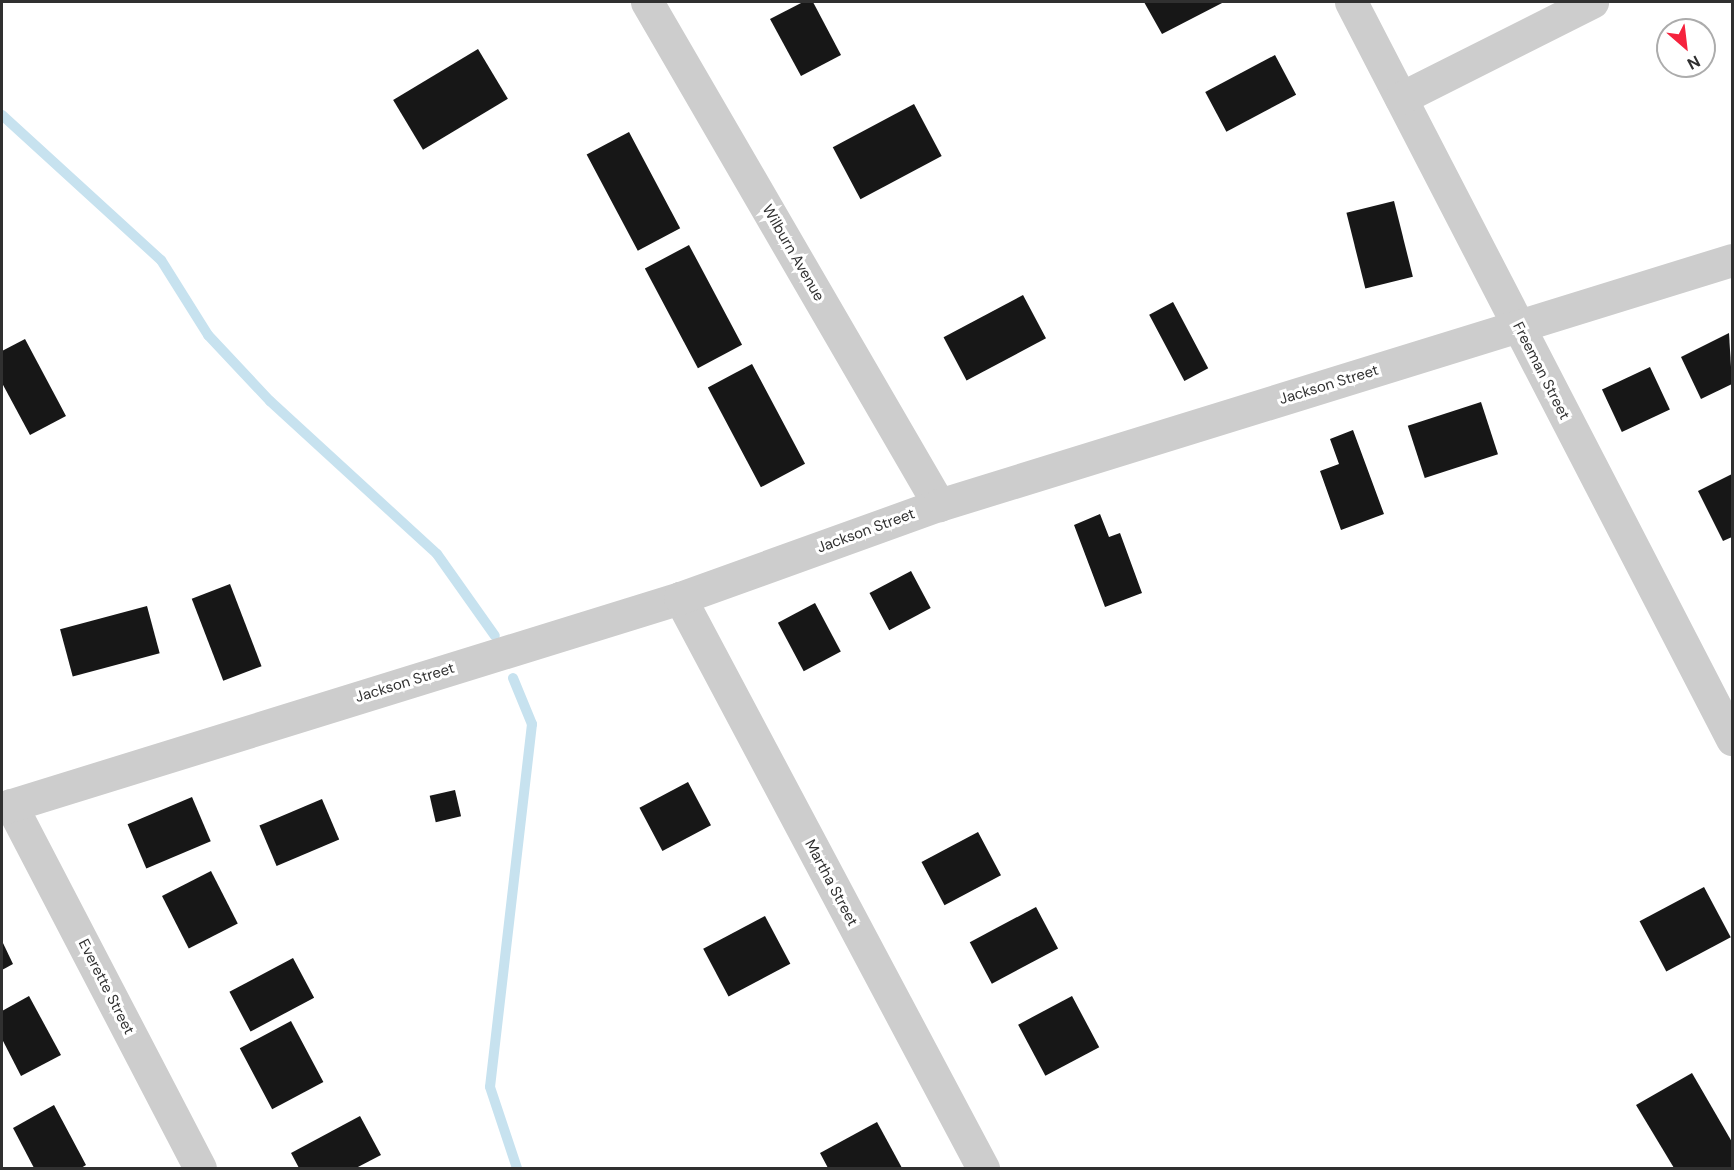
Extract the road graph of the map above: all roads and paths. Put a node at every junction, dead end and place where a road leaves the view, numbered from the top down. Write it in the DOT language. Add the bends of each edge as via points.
graph roads {
  1 [pos="647,2"];
  2 [pos="1351,2"];
  3 [pos="1592,2"];
  4 [pos="1401,98"];
  5 [pos="1732,260"];
  6 [pos="1517,326"];
  7 [pos="939,505"];
  8 [pos="680,598"];
  9 [pos="1732,739"];
  10 [pos="6,807"];
  11 [pos="200,1168"];
  12 [pos="983,1168"];
  1 -- 7 [label="street, Wilburn Avenue"];
  2 -- 4 [label="street, Freeman Street"];
  3 -- 4 [label="street"];
  4 -- 6 [label="street, Freeman Street"];
  5 -- 6 [label="street, Jackson Street"];
  6 -- 7 [label="street, Jackson Street"];
  6 -- 9 [label="street, Freeman Street"];
  7 -- 8 [label="street, Jackson Street"];
  8 -- 10 [label="street, Jackson Street"];
  8 -- 12 [label="street, Martha Street"];
  10 -- 11 [label="street, Everette Street"];
}
